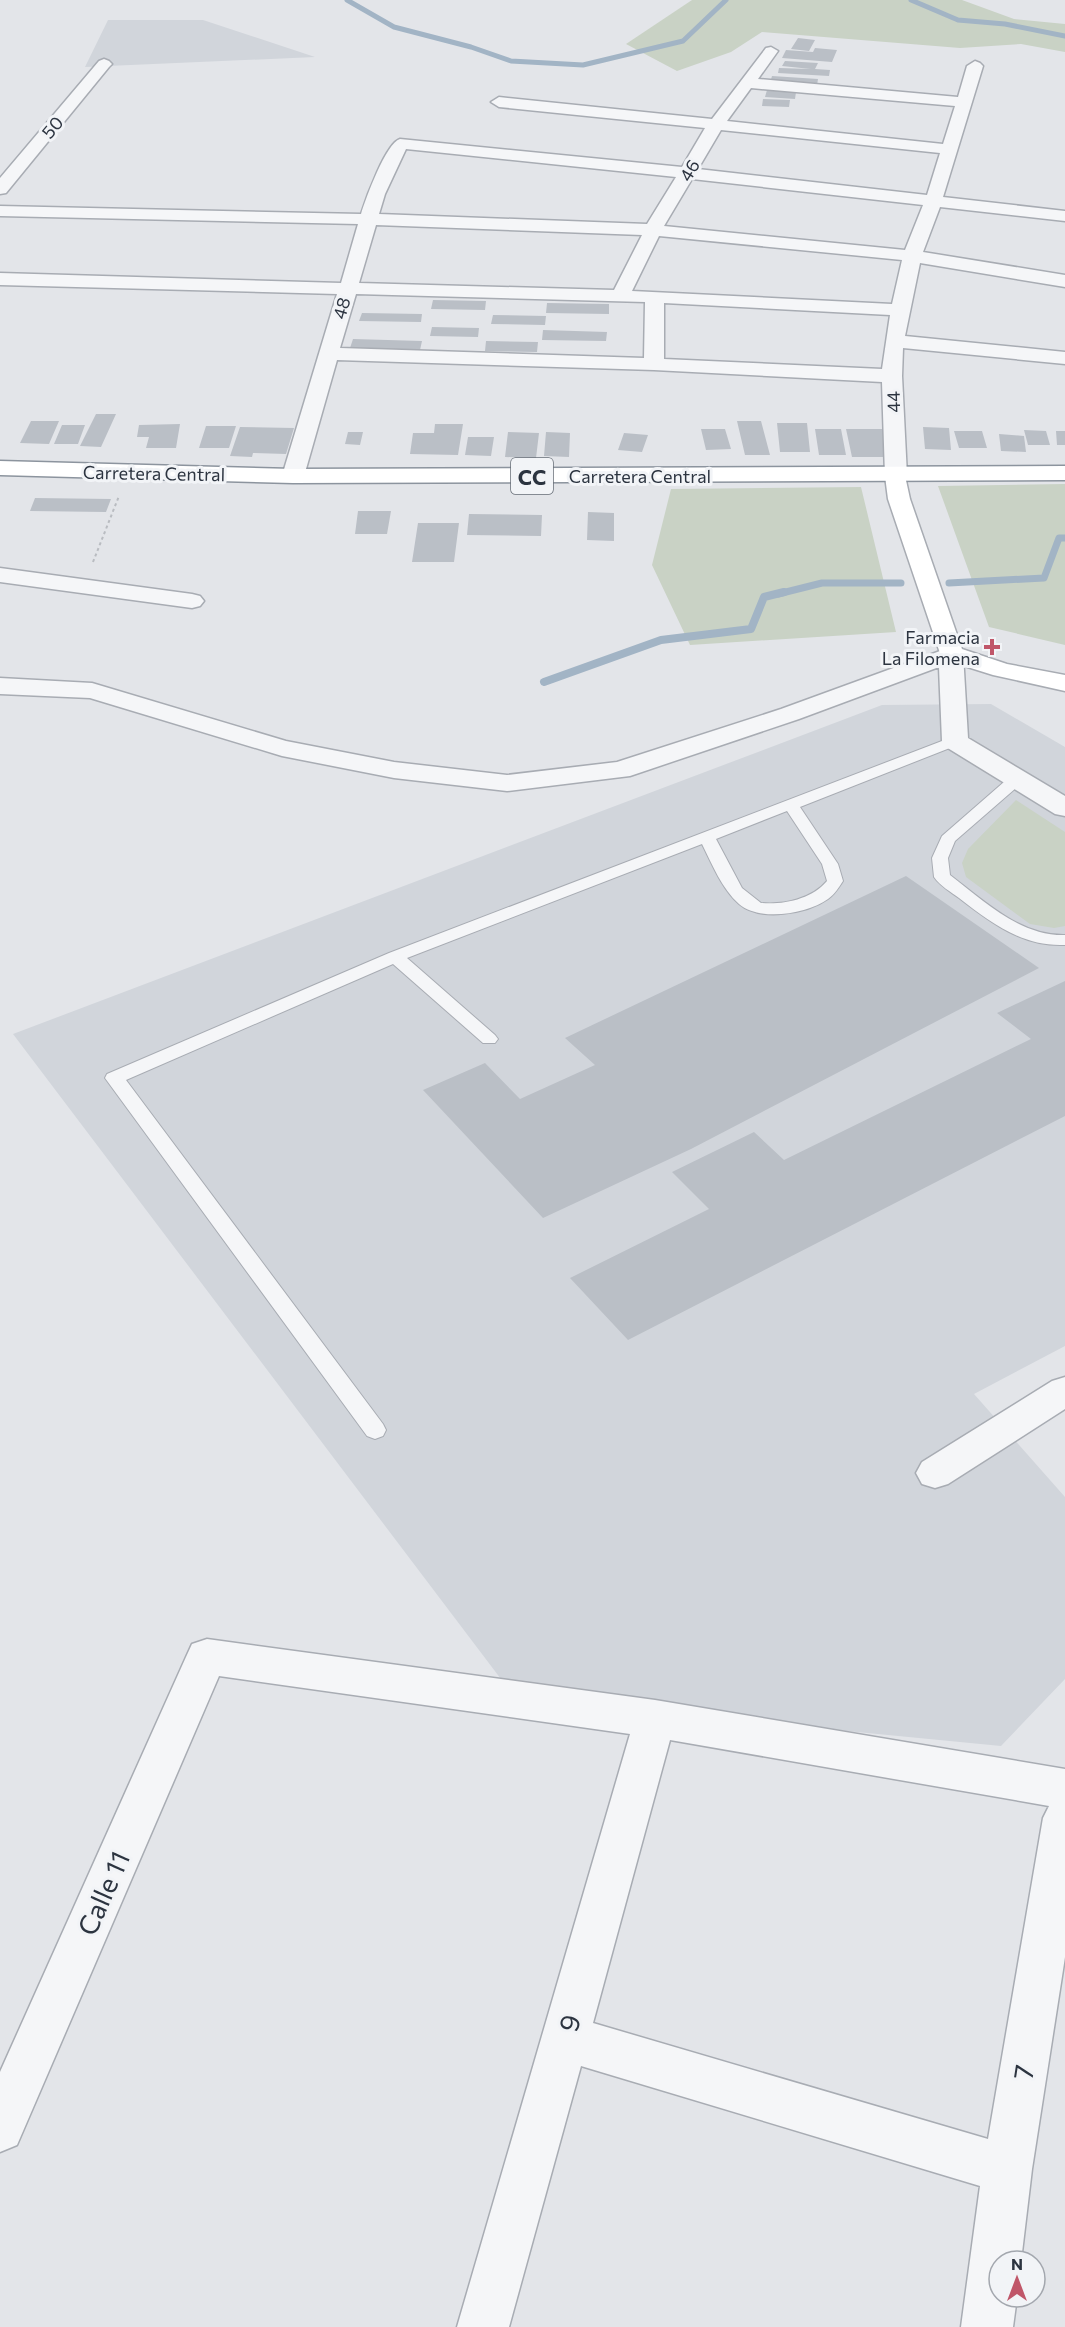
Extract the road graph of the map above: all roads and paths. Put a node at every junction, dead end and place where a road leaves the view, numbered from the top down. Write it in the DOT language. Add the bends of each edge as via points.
graph roads {
  1 [pos="771,51"];
  2 [pos="104,64"];
  3 [pos="975,66"];
  4 [pos="748,83"];
  5 [pos="499,102"];
  6 [pos="965,102"];
  7 [pos="716,126"];
  8 [pos="948,149"];
  9 [pos="687,172"];
  10 [pos="0,189"];
  11 [pos="934,199"];
  12 [pos="0,211"];
  13 [pos="1065,216"];
  14 [pos="370,219"];
  15 [pos="653,230"];
  16 [pos="912,256"];
  17 [pos="0,279"];
  18 [pos="1065,281"];
  19 [pos="346,289"];
  20 [pos="620,297"];
  21 [pos="655,297"];
  22 [pos="902,310"];
  23 [pos="894,341"];
  24 [pos="327,354"];
  25 [pos="1065,358"];
  26 [pos="654,364"];
  27 [pos="892,376"];
  28 [pos="0,468"];
  29 [pos="128,473"];
  30 [pos="1065,473"];
  31 [pos="293,476"];
  32 [pos="896,476"];
  33 [pos="0,575"];
  34 [pos="83,586"];
  35 [pos="192,601"];
  36 [pos="951,654"];
  37 [pos="1065,683"];
  38 [pos="0,686"];
  39 [pos="955,741"];
  40 [pos="1018,778"];
  41 [pos="790,804"];
  42 [pos="1065,808"];
  43 [pos="706,837"];
  44 [pos="1065,940"];
  45 [pos="395,957"];
  46 [pos="489,1039"];
  47 [pos="1059,1406"];
  48 [pos="375,1430"];
  49 [pos="935,1473"];
  50 [pos="655,1719"];
  51 [pos="1065,1789"];
  52 [pos="1065,1818"];
  53 [pos="564,2038"];
  54 [pos="0,2128"];
  55 [pos="1007,2169"];
  56 [pos="483,2327"];
  57 [pos="987,2327"];
  1 -- 4 [label="street, 46"];
  2 -- 10 [label="street, 50"];
  3 -- 6 [label="street, 44"];
  4 -- 6 [label="street"];
  4 -- 7 [label="street, 46"];
  5 -- 7 [label="street"];
  6 -- 8 [label="street, 44"];
  7 -- 8 [label="street"];
  7 -- 9 [label="street, 46"];
  8 -- 11 [label="street, 44"];
  9 -- 11 [label="street"];
  9 -- 14 [label="street, 48" via="400,144 376,194"];
  9 -- 15 [label="street, 46"];
  11 -- 13 [label="street"];
  11 -- 16 [label="street, 44"];
  12 -- 14 [label="street"];
  14 -- 15 [label="street"];
  14 -- 19 [label="street, 48"];
  15 -- 16 [label="street"];
  15 -- 20 [label="street, 46"];
  16 -- 18 [label="street"];
  16 -- 22 [label="street, 44"];
  17 -- 19 [label="street"];
  19 -- 20 [label="street"];
  19 -- 24 [label="street, 48"];
  20 -- 21 [label="street"];
  21 -- 22 [label="street"];
  21 -- 26 [label="street"];
  22 -- 23 [label="street, 44"];
  23 -- 25 [label="street"];
  23 -- 27 [label="street, 44"];
  24 -- 26 [label="street"];
  24 -- 31 [label="street, 48"];
  26 -- 27 [label="street"];
  27 -- 32 [label="street, 44"];
  28 -- 29 [label="main road, Carretera Central / CC"];
  29 -- 31 [label="main road, Carretera Central / CC"];
  29 -- 34 [label="path"];
  30 -- 32 [label="main road, Carretera Central / CC"];
  31 -- 32 [label="main road, Carretera Central / CC"];
  32 -- 36 [label="main road, 44" via="899,499"];
  33 -- 34 [label="street"];
  34 -- 35 [label="street"];
  36 -- 37 [label="main road"];
  36 -- 38 [label="street" via="790,714 621,770 507,783 393,770 282,748 92,692"];
  36 -- 39 [label="street, 44"];
  39 -- 40 [label="street"];
  39 -- 41 [label="lane"];
  40 -- 42 [label="street"];
  40 -- 44 [label="lane" via="948,839 940,858 942,877 1020,932 1042,940"];
  41 -- 43 [label="lane"];
  41 -- 43 [label="lane" via="830,864 835,881 828,893 810,902 771,909 748,903"];
  43 -- 45 [label="lane"];
  45 -- 46 [label="lane"];
  45 -- 48 [label="lane" via="114,1078"];
  47 -- 49 [label="street"];
  50 -- 51 [label="street"];
  50 -- 53 [label="street, 9"];
  50 -- 54 [label="street, Calle 11" via="207,1657"];
  52 -- 55 [label="street, 7"];
  53 -- 55 [label="street"];
  53 -- 56 [label="street, 9"];
  55 -- 57 [label="street, 7"];
}
